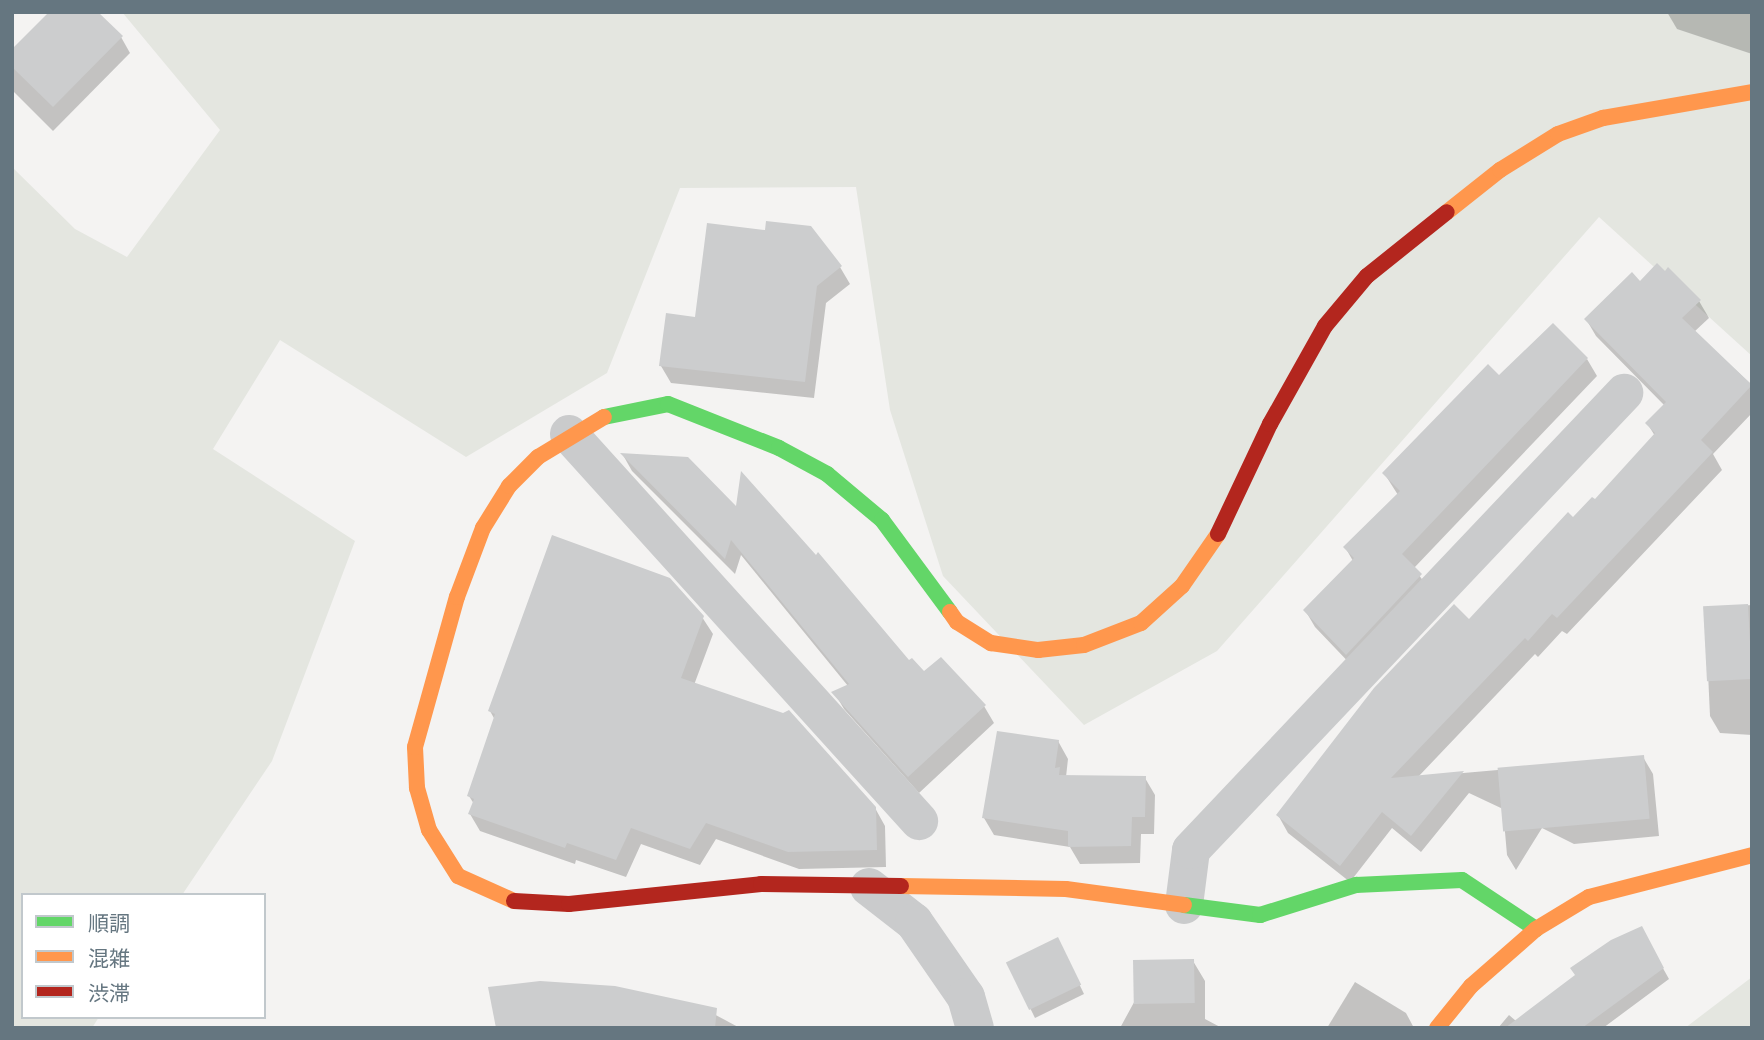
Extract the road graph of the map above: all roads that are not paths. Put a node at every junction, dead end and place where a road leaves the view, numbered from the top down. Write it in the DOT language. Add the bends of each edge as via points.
graph roads {
  1 [pos="1752,92"];
  2 [pos="1624,393"];
  3 [pos="569,434"];
  4 [pos="919,821"];
  5 [pos="1752,855"];
  6 [pos="869,887"];
  7 [pos="1184,905"];
  8 [pos="1536,929"];
  9 [pos="975,1028"];
  10 [pos="1437,1028"];
  1 -- 3 [label="street" via="1604,118 1558,134 1500,170 1367,276 1325,326 1270,424 1226,522 1182,586 1141,623 1084,645 1038,650 991,643 957,622 882,520 827,474 717,420 668,404 629,408"];
  2 -- 7 [label="street" via="1191,850"];
  3 -- 4 [label="street"];
  3 -- 6 [label="street" via="509,486 483,528 426,701 415,747 417,788 429,830 458,876 506,900 569,904 761,884"];
  5 -- 8 [label="street" via="1589,897"];
  6 -- 7 [label="street" via="1066,890"];
  6 -- 9 [label="street" via="914,922 966,997"];
  7 -- 8 [label="street" via="1260,915 1356,885 1462,880"];
  8 -- 10 [label="street" via="1471,986"];
}
